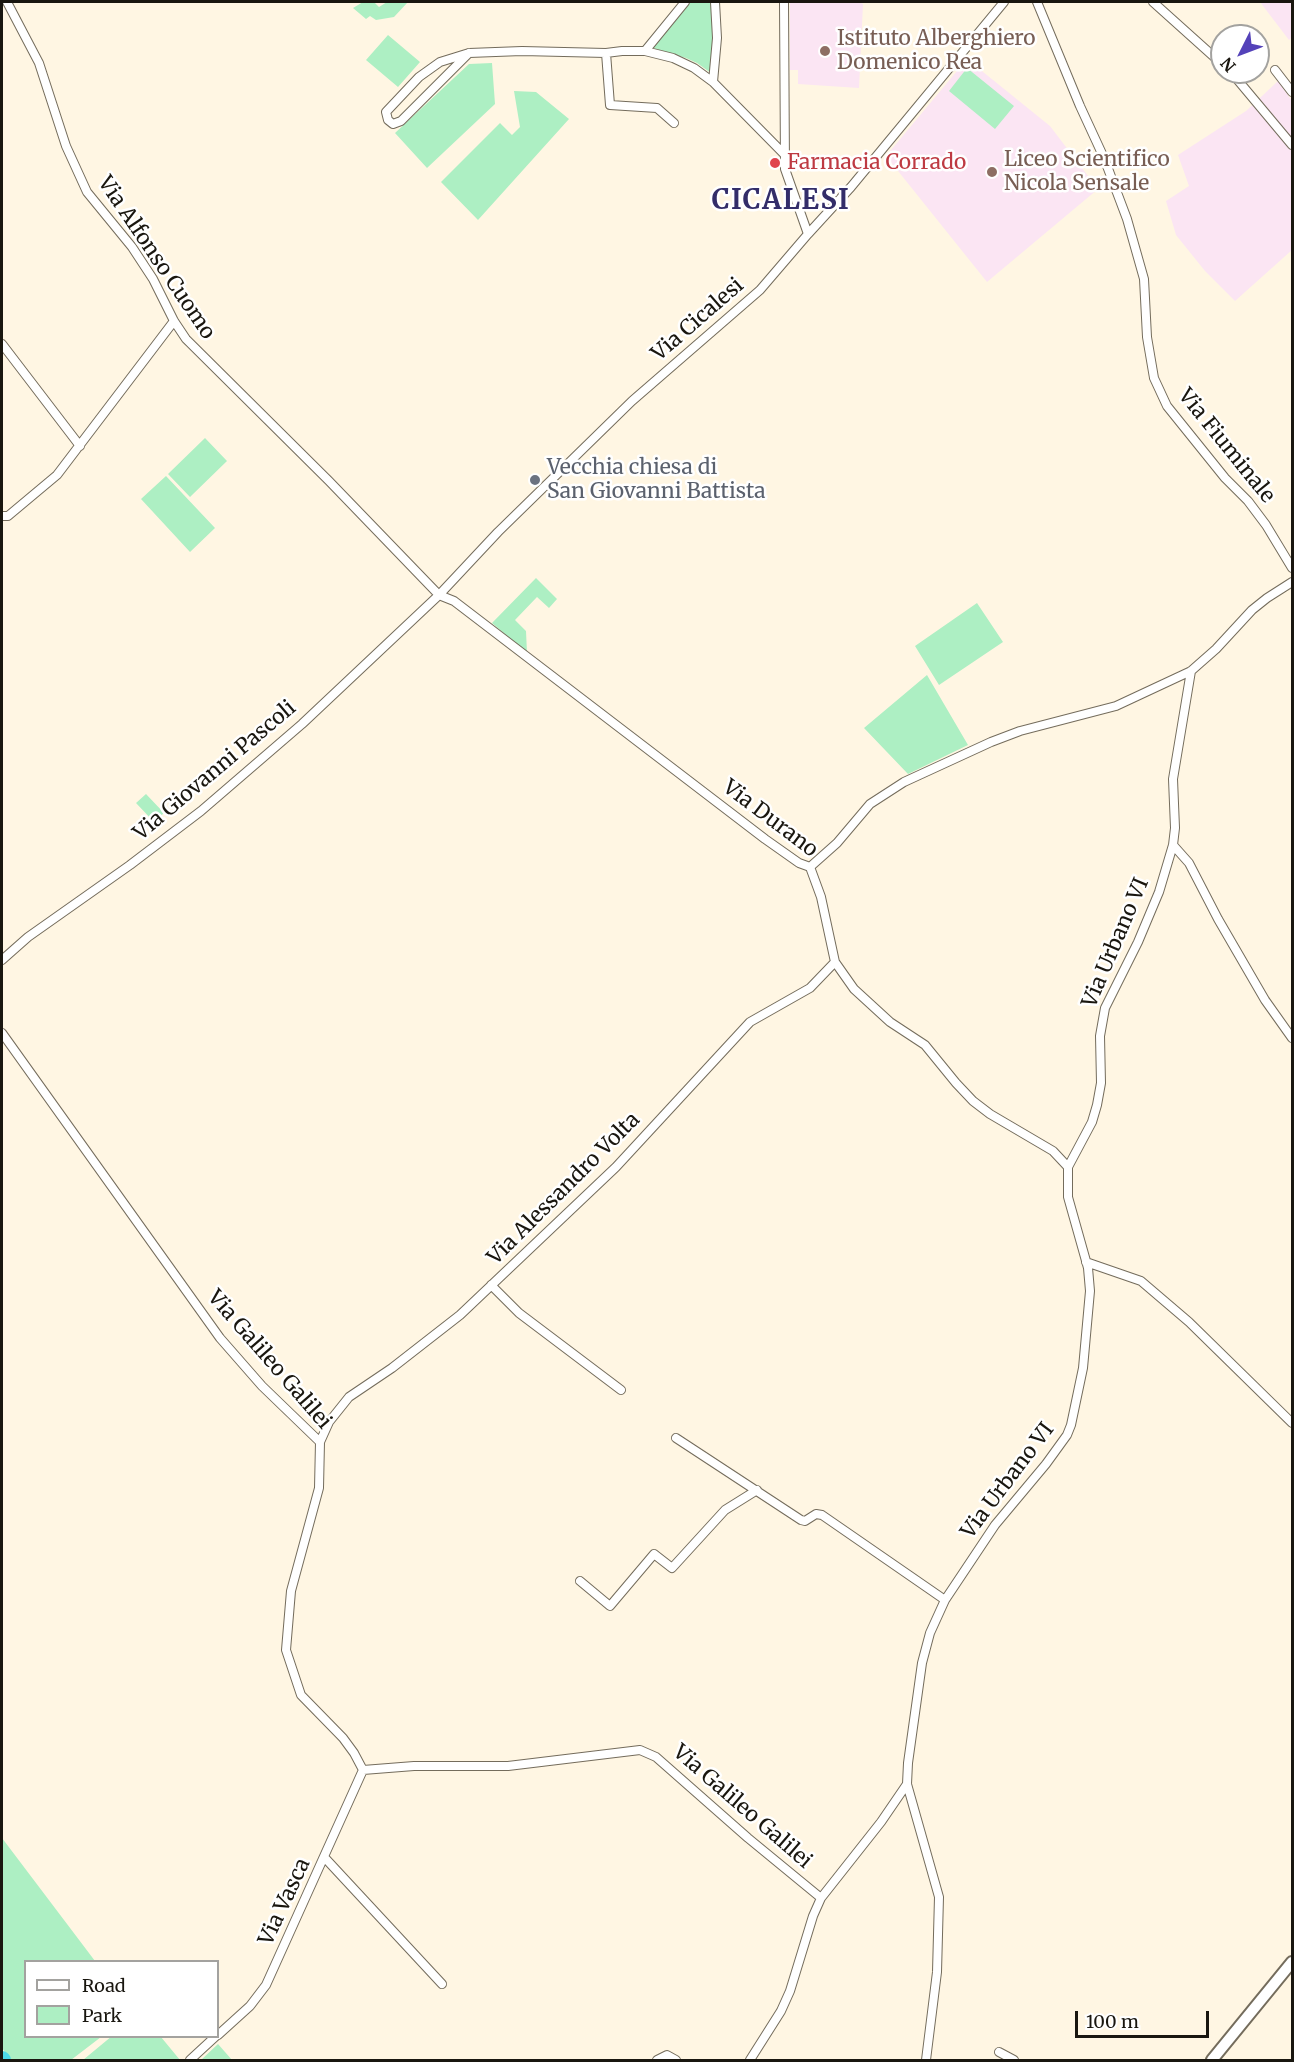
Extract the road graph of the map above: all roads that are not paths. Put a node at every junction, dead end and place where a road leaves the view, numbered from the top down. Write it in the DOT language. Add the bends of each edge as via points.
graph roads {
  1 [pos="7,2"];
  2 [pos="685,2"];
  3 [pos="715,2"];
  4 [pos="784,2"];
  5 [pos="1004,2"];
  6 [pos="1037,2"];
  7 [pos="1153,2"];
  8 [pos="645,51"];
  9 [pos="470,53"];
  10 [pos="606,53"];
  11 [pos="1210,53"];
  12 [pos="1275,70"];
  13 [pos="713,82"];
  14 [pos="1243,84"];
  15 [pos="1293,92"];
  16 [pos="674,123"];
  17 [pos="1293,145"];
  18 [pos="784,154"];
  19 [pos="808,234"];
  20 [pos="174,321"];
  21 [pos="2,344"];
  22 [pos="80,446"];
  23 [pos="2,516"];
  24 [pos="1293,568"];
  25 [pos="1293,582"];
  26 [pos="439,595"];
  27 [pos="1191,671"];
  28 [pos="1173,845"];
  29 [pos="810,867"];
  30 [pos="2,960"];
  31 [pos="835,962"];
  32 [pos="2,1033"];
  33 [pos="1293,1038"];
  34 [pos="1068,1167"];
  35 [pos="1086,1262"];
  36 [pos="491,1285"];
  37 [pos="621,1390"];
  38 [pos="1293,1423"];
  39 [pos="676,1438"];
  40 [pos="320,1442"];
  41 [pos="756,1490"];
  42 [pos="580,1581"];
  43 [pos="945,1600"];
  44 [pos="363,1770"];
  45 [pos="907,1784"];
  46 [pos="325,1858"];
  47 [pos="821,1898"];
  48 [pos="1293,1962"];
  49 [pos="442,1984"];
  50 [pos="219,2034"];
  51 [pos="215,2038"];
  52 [pos="999,2052"];
  53 [pos="190,2061"];
  54 [pos="657,2061"];
  55 [pos="676,2061"];
  56 [pos="750,2061"];
  57 [pos="926,2061"];
  58 [pos="1014,2061"];
  59 [pos="1212,2061"];
  1 -- 20 [label="street, Via Alfonso Cuomo" via="39,63 66,146 87,192 132,247"];
  2 -- 8 [label="street"];
  3 -- 13 [label="street"];
  4 -- 18 [label="street"];
  5 -- 19 [label="street, Via Cicalesi"];
  6 -- 24 [label="street, Via Fiuminale" via="1127,219 1144,279 1154,378 1167,406 1248,501"];
  7 -- 11 [label="street"];
  8 -- 10 [label="street"];
  8 -- 13 [label="street" via="674,58"];
  9 -- 9 [label="street" via="401,121 393,124 388,120 386,112 419,77 440,62"];
  9 -- 10 [label="street"];
  10 -- 16 [label="street" via="610,105 657,108"];
  12 -- 15 [label="street"];
  13 -- 18 [label="street"];
  14 -- 17 [label="street"];
  18 -- 19 [label="street" via="789,183"];
  19 -- 26 [label="street, Via Cicalesi" via="760,290 632,401"];
  20 -- 22 [label="street"];
  20 -- 26 [label="street, Via Alfonso Cuomo" via="201,355"];
  21 -- 22 [label="street"];
  22 -- 23 [label="street" via="57,475 8,516"];
  25 -- 27 [label="street" via="1252,610"];
  26 -- 29 [label="street, Via Durano" via="454,601 765,839"];
  26 -- 30 [label="street, Via Giovanni Pascoli" via="201,811"];
  27 -- 28 [label="street, Via Urbano VI" via="1173,779"];
  27 -- 29 [label="street" via="1116,706 991,742 904,782 870,804"];
  28 -- 33 [label="street" via="1189,863 1265,1000"];
  28 -- 34 [label="street, Via Urbano VI" via="1159,892 1105,1008 1097,1105"];
  29 -- 31 [label="street, Via Durano" via="821,897"];
  31 -- 34 [label="street, Via Durano" via="854,989 890,1022 925,1045 973,1101 1053,1151"];
  31 -- 36 [label="street, Via Alessandro Volta" via="810,988 750,1022 616,1167"];
  32 -- 40 [label="street, Via Galileo Galilei" via="220,1338"];
  34 -- 35 [label="street, Via Urbano VI" via="1068,1197"];
  35 -- 38 [label="street" via="1141,1281"];
  35 -- 43 [label="street, Via Urbano VI" via="1090,1291 1088,1329 1067,1435 994,1525"];
  36 -- 37 [label="street" via="519,1312"];
  36 -- 40 [label="street, Via Alessandro Volta" via="460,1315 350,1397 329,1422"];
  39 -- 41 [label="street"];
  40 -- 44 [label="street, Via Galileo Galilei" via="319,1488 291,1591 286,1650 301,1695 343,1738"];
  41 -- 42 [label="street" via="725,1510 672,1568 654,1554 610,1606"];
  41 -- 43 [label="street" via="801,1520 822,1515"];
  43 -- 45 [label="street, Via Urbano VI" via="922,1663"];
  44 -- 46 [label="street, Via Vasca"];
  44 -- 47 [label="street, Via Galileo Galilei" via="508,1766 640,1750 656,1757"];
  45 -- 47 [label="street"];
  45 -- 57 [label="street, Via Urbano VI" via="939,1897 937,1972"];
  46 -- 49 [label="street"];
  46 -- 50 [label="street, Via Vasca" via="266,1985"];
  47 -- 56 [label="street" via="790,1991"];
  48 -- 59 [label="street"];
  51 -- 53 [label="street, Via Vasca"];
  52 -- 58 [label="street"];
  54 -- 55 [label="street" via="667,2055"];
}
